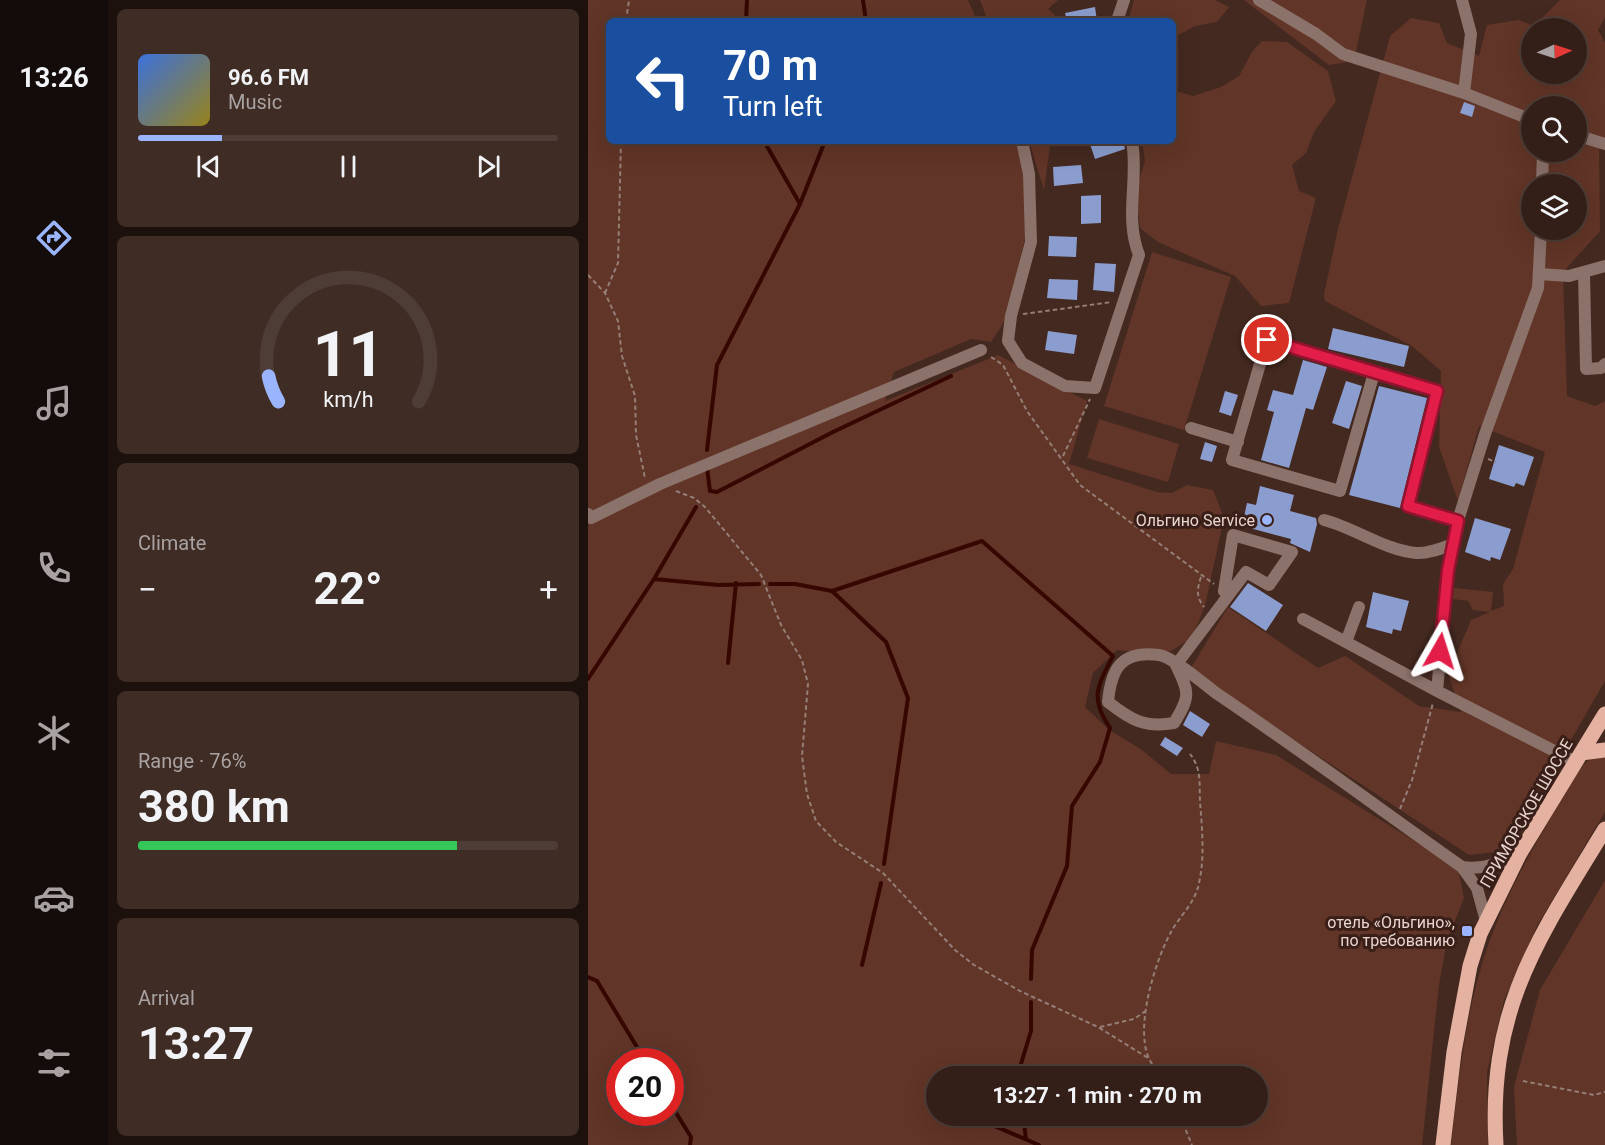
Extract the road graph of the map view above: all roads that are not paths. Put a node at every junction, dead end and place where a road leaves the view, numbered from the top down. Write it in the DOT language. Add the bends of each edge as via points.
graph roads {
  1 [pos="1124,0"];
  2 [pos="1259,0"];
  3 [pos="1462,0"];
  4 [pos="1119,18"];
  5 [pos="1464,93"];
  6 [pos="1521,116"];
  7 [pos="1587,138"];
  8 [pos="1023,144"];
  9 [pos="1133,144"];
  10 [pos="1605,144"];
  11 [pos="1541,240"];
  12 [pos="1605,266"];
  13 [pos="1584,272"];
  14 [pos="1539,274"];
  15 [pos="981,350"];
  16 [pos="1605,364"];
  17 [pos="1374,372"];
  18 [pos="1191,428"];
  19 [pos="1238,442"];
  20 [pos="588,514"];
  21 [pos="1324,520"];
  22 [pos="1458,521"];
  23 [pos="1453,544"];
  24 [pos="1223,590"];
  25 [pos="1359,607"];
  26 [pos="1303,619"];
  27 [pos="1346,642"];
  28 [pos="1176,665"];
  29 [pos="1437,691"];
  30 [pos="1605,714"];
  31 [pos="1605,750"];
  32 [pos="1578,757"];
  33 [pos="1605,829"];
  34 [pos="1520,852"];
  35 [pos="1462,867"];
  36 [pos="1486,921"];
  37 [pos="1443,1145"];
  38 [pos="1496,1145"];
  1 -- 4 [label="lane"];
  2 -- 5 [label="lane" via="1343,54"];
  3 -- 5 [label="lane" via="1472,34"];
  5 -- 6 [label="lane"];
  7 -- 10 [label="lane"];
  8 -- 9 [label="lane" via="1029,174 1031,242 1008,341 1022,363 1065,386 1095,388 1139,255 1131,212 1136,161"];
  11 -- 14 [label="lane"];
  12 -- 13 [label="lane"];
  13 -- 14 [label="lane" via="1569,276"];
  13 -- 16 [label="lane" via="1586,369"];
  14 -- 22 [label="lane" via="1538,288"];
  15 -- 20 [label="lane" via="654,487 591,518"];
  17 -- 19 [label="lane" via="1267,340"];
  17 -- 19 [label="lane" via="1340,491 1233,460"];
  17 -- 22 [label="lane" via="1437,391 1408,506"];
  18 -- 19 [label="lane"];
  21 -- 23 [label="lane" via="1418,553"];
  22 -- 23 [label="lane"];
  23 -- 29 [label="lane"];
  24 -- 24 [label="lane" via="1246,572 1269,585 1292,552 1233,535"];
  24 -- 28 [label="lane" via="1212,616"];
  25 -- 27 [label="lane"];
  26 -- 27 [label="lane"];
  27 -- 29 [label="lane"];
  28 -- 28 [label="lane" via="1161,655 1129,657 1111,677 1108,702 1132,721 1158,726 1174,723 1186,703 1188,688"];
  28 -- 35 [label="lane"];
  29 -- 32 [label="lane"];
  30 -- 32 [label="main road, ПРИМОРСКОЕ ШОССЕ"];
  31 -- 32 [label="main road"];
  32 -- 34 [label="main road, ПРИМОРСКОЕ ШОССЕ"];
  33 -- 38 [label="main road" via="1535,947 1513,997 1495,1079"];
  34 -- 35 [label="lane" via="1493,866"];
  34 -- 36 [label="main road, ПРИМОРСКОЕ ШОССЕ"];
  35 -- 36 [label="lane" via="1477,888"];
  36 -- 37 [label="main road, ПРИМОРСКОЕ ШОССЕ" via="1470,966"];
}
